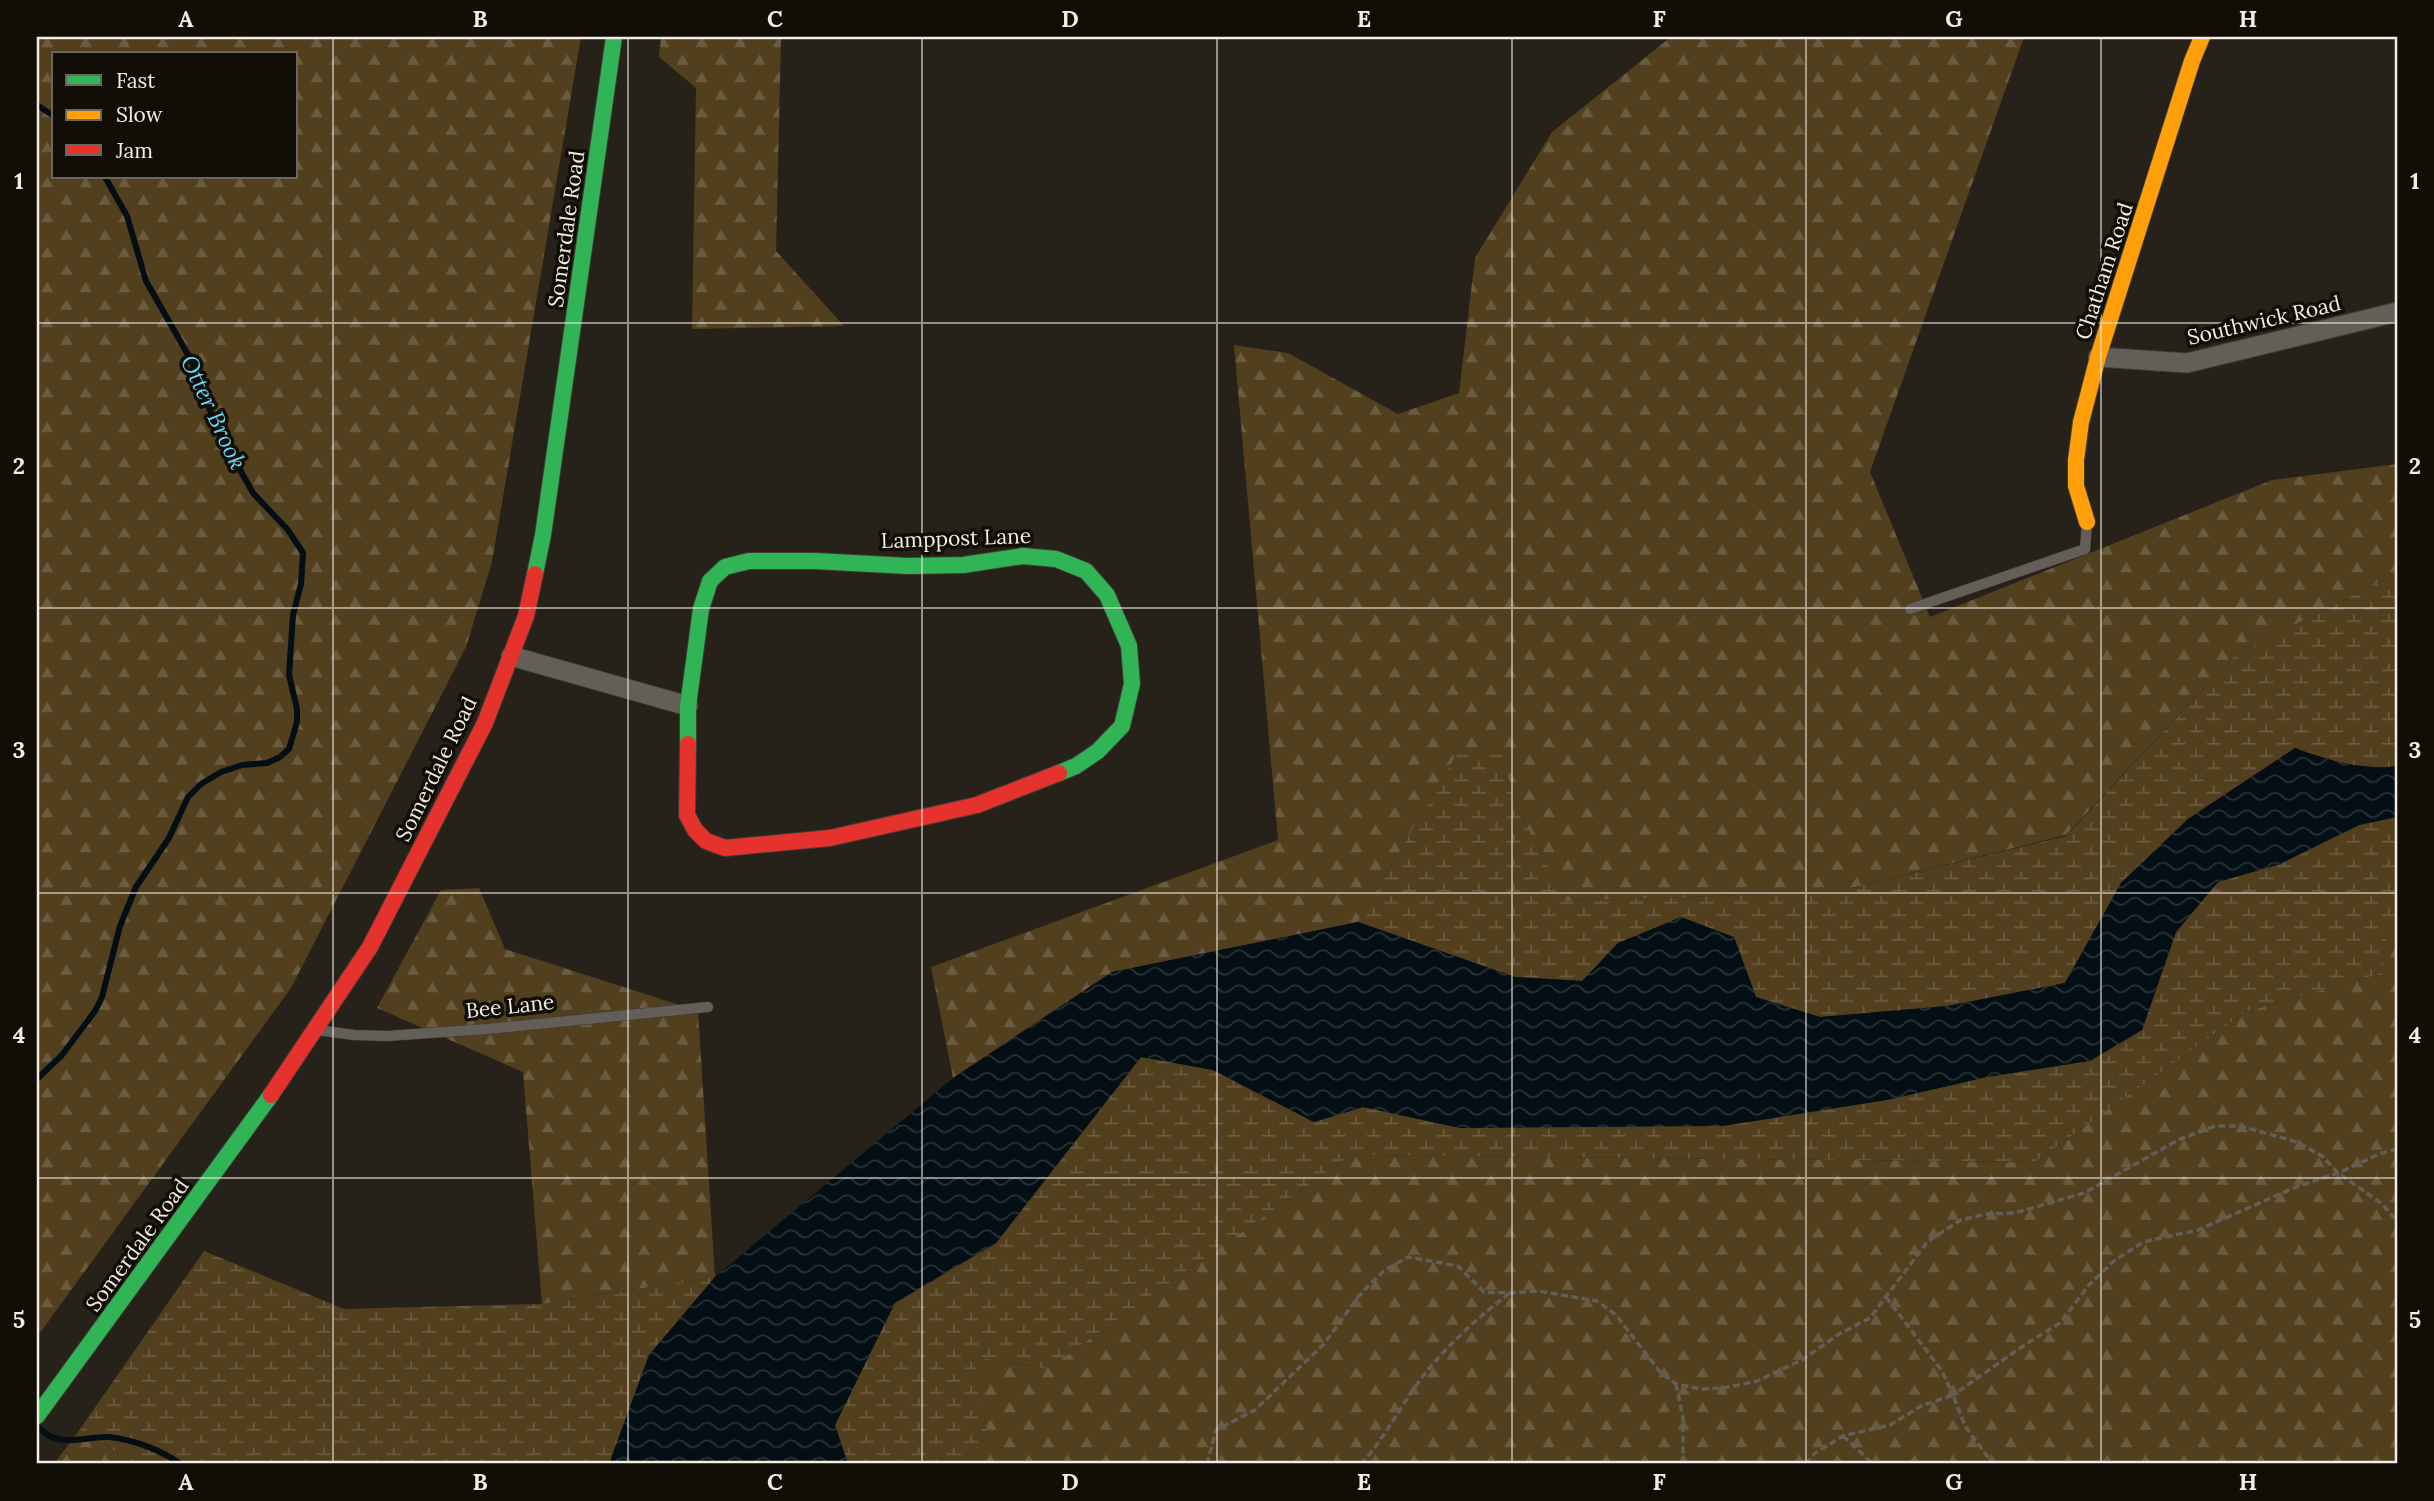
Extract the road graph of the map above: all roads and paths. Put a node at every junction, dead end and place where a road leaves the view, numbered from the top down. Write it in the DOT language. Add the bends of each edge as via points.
graph roads {
  1 [pos="614,37"];
  2 [pos="2202,37"];
  3 [pos="2397,312"];
  4 [pos="2098,357"];
  5 [pos="2087,522"];
  6 [pos="1910,609"];
  7 [pos="511,656"];
  8 [pos="688,706"];
  9 [pos="708,1007"];
  10 [pos="317,1030"];
  11 [pos="2397,1149"];
  12 [pos="2338,1173"];
  13 [pos="2397,1220"];
  14 [pos="1510,1293"];
  15 [pos="1886,1297"];
  16 [pos="1676,1384"];
  17 [pos="1953,1395"];
  18 [pos="37,1416"];
  19 [pos="1843,1436"];
  20 [pos="1871,1462"];
  21 [pos="1207,1464"];
  22 [pos="1361,1464"];
  23 [pos="1683,1464"];
  24 [pos="1806,1464"];
  25 [pos="1993,1464"];
  1 -- 7 [label="street, Somerdale Road" via="543,535 526,616"];
  2 -- 4 [label="street, Chatham Road"];
  3 -- 4 [label="street, Southwick Road" via="2187,363"];
  4 -- 5 [label="street, Chatham Road" via="2076,460 2076,486"];
  5 -- 6 [label="lane" via="2085,549"];
  7 -- 8 [label="street"];
  7 -- 10 [label="street, Somerdale Road" via="485,723 370,947"];
  8 -- 8 [label="street, Lamppost Lane" via="701,609 710,581 725,567 749,561 908,566 963,565 1023,556 1056,559 1086,571 1107,595 1129,646 1132,684 1122,726 1087,759 977,805 830,838 725,848 706,842 687,815"];
  9 -- 10 [label="lane, Bee Lane" via="387,1036"];
  10 -- 18 [label="street, Somerdale Road"];
  11 -- 12 [label="path"];
  12 -- 13 [label="path"];
  12 -- 15 [label="path" via="2322,1156 2297,1142 2240,1126 2215,1126 2178,1140 2084,1193 2015,1213 1961,1220 1928,1241"];
  12 -- 17 [label="path" via="2198,1230 2143,1242 2089,1285 2060,1323"];
  14 -- 16 [label="path" via="1538,1292 1597,1301 1616,1315 1660,1372"];
  14 -- 21 [label="path" via="1484,1292 1458,1266 1408,1257 1384,1270 1324,1343 1275,1391 1255,1410 1216,1430"];
  14 -- 22 [label="path" via="1447,1347"];
  15 -- 16 [label="path" via="1870,1318 1758,1381 1701,1389"];
  15 -- 17 [label="path" via="1942,1371"];
  16 -- 23 [label="path" via="1684,1418"];
  17 -- 19 [label="path" via="1921,1406 1890,1425"];
  17 -- 25 [label="path" via="1965,1426"];
  19 -- 20 [label="path"];
  19 -- 24 [label="path"];
}
